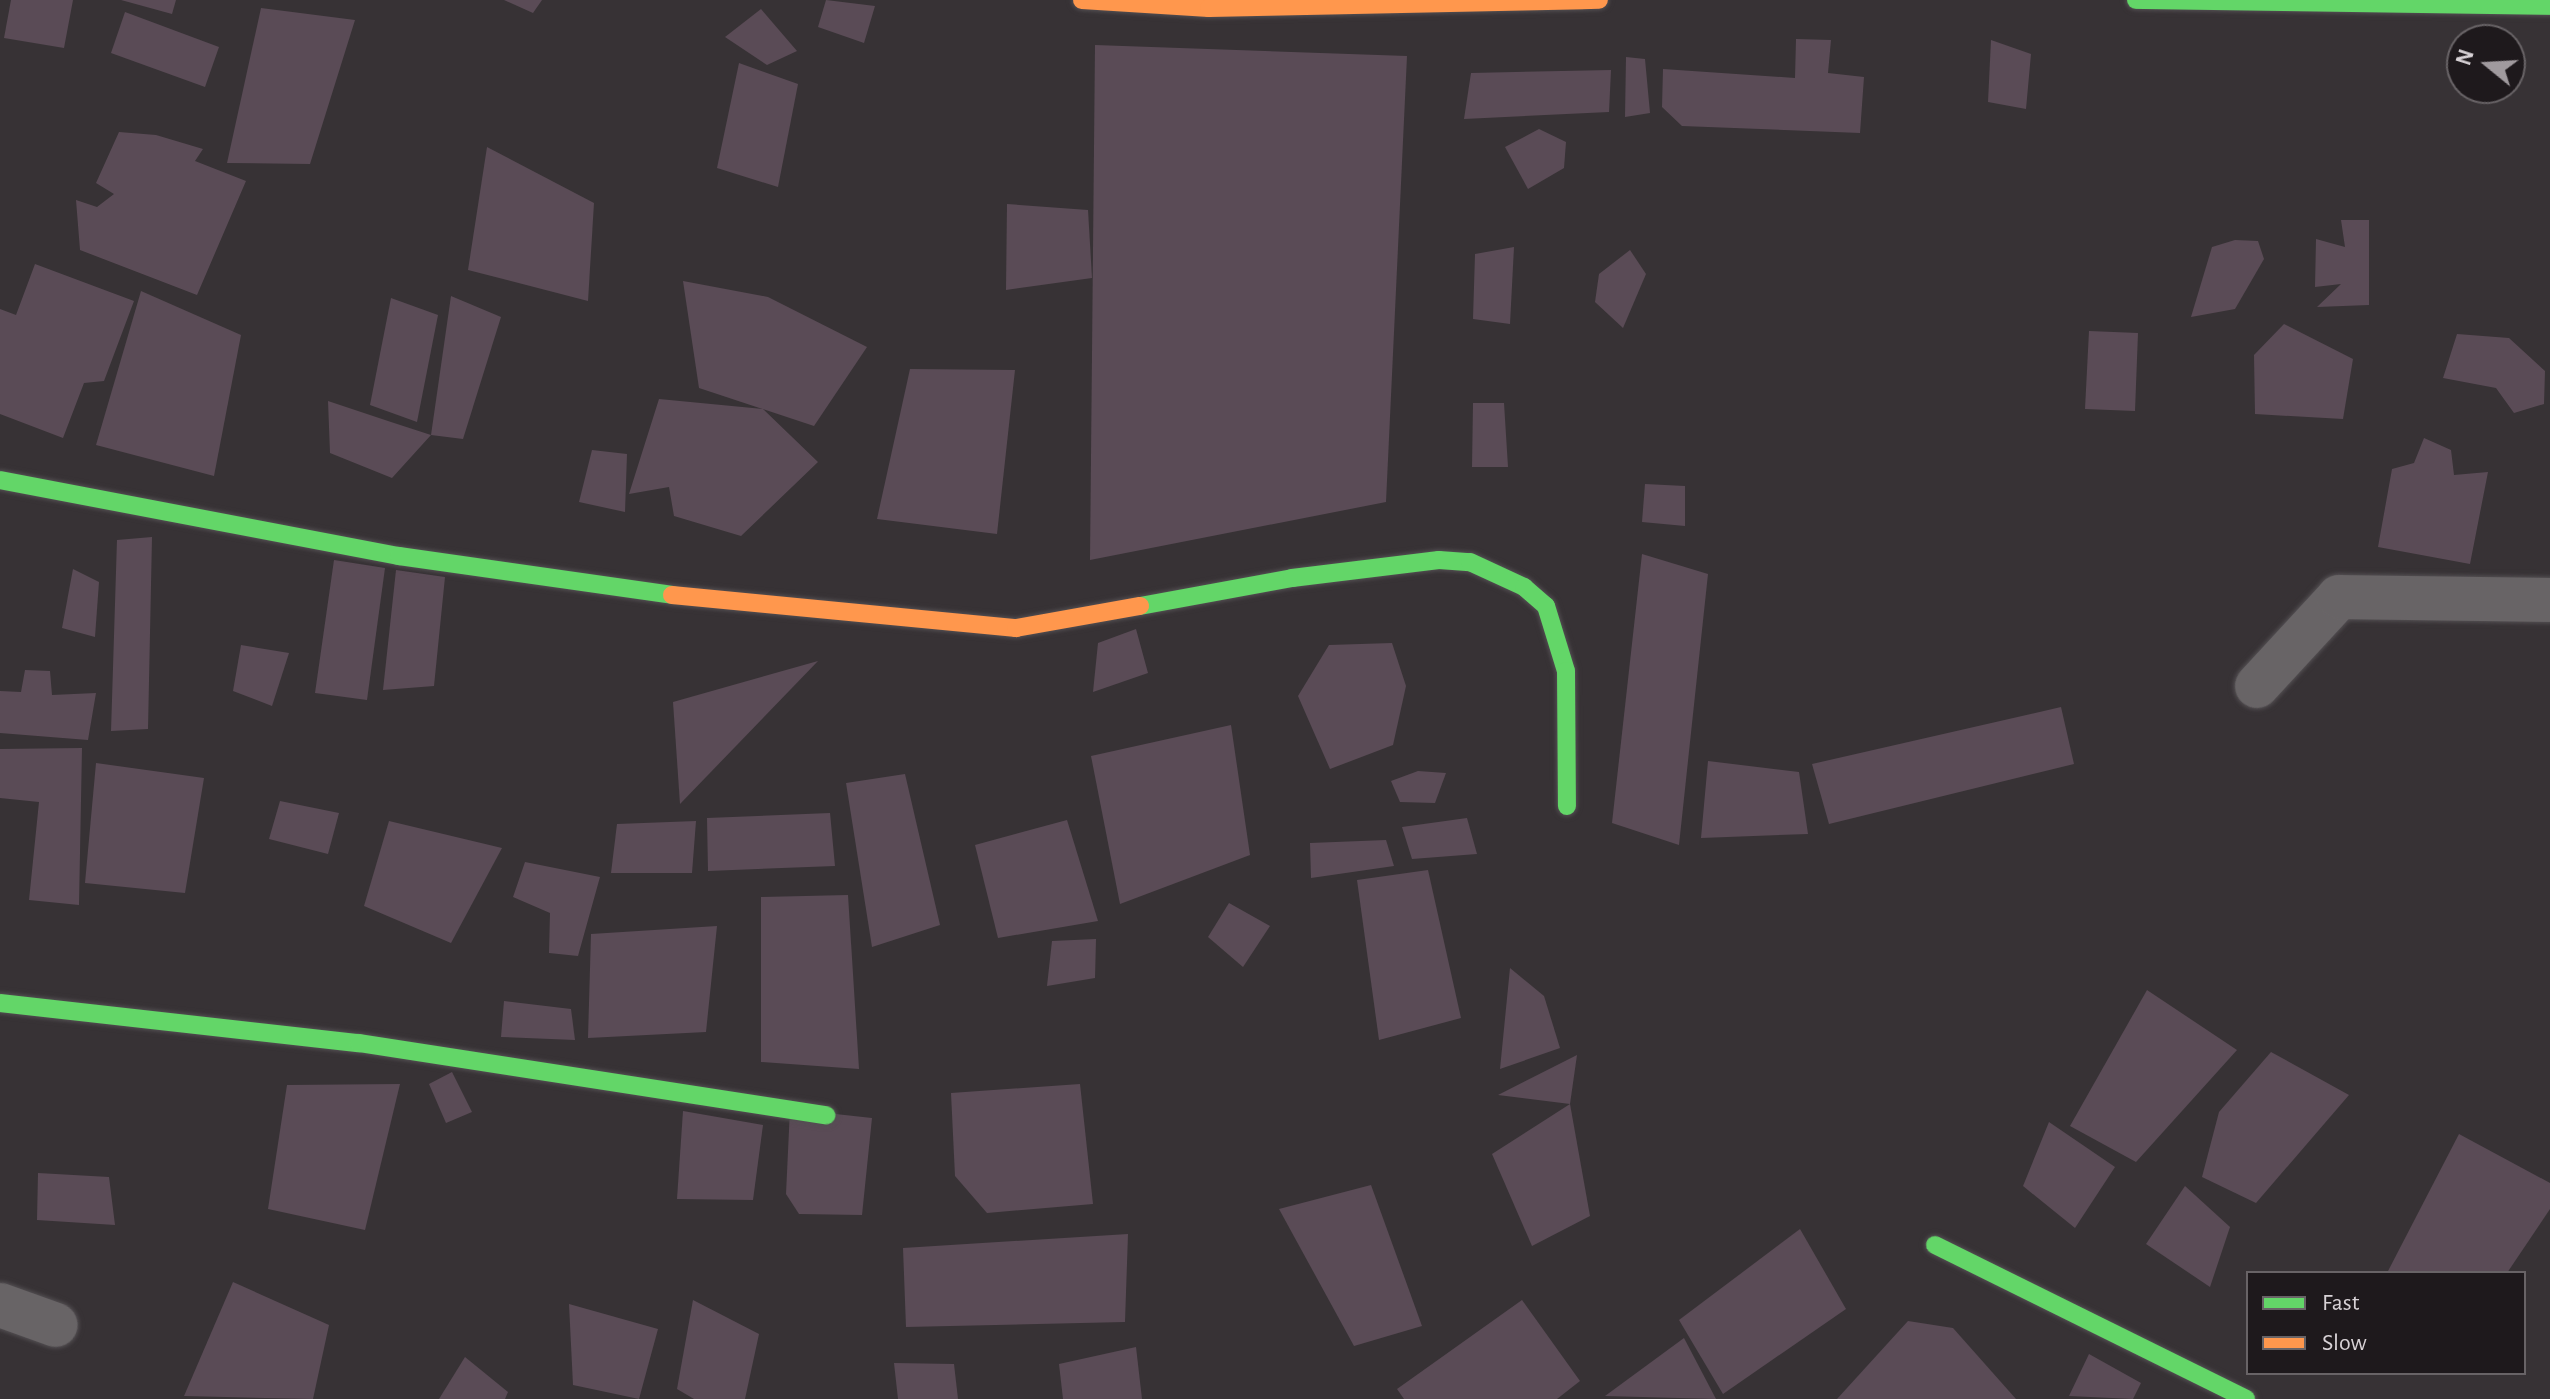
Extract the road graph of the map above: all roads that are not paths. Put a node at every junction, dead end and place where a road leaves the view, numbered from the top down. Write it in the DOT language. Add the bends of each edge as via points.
graph roads {
  1 [pos="1082,0"];
  2 [pos="1599,0"];
  3 [pos="2136,0"];
  4 [pos="1450,3"];
  5 [pos="2550,6"];
  6 [pos="0,480"];
  7 [pos="2550,600"];
  8 [pos="2257,686"];
  9 [pos="1567,806"];
  10 [pos="0,1003"];
  11 [pos="826,1115"];
  12 [pos="1935,1245"];
  13 [pos="0,1305"];
  14 [pos="56,1325"];
  15 [pos="2246,1399"];
  1 -- 4 [label="street" via="1209,8"];
  2 -- 4 [label="street"];
  3 -- 5 [label="street"];
  6 -- 9 [label="street" via="197,521 460,565 703,600 1016,628 1292,578 1439,560 1470,562 1524,587 1546,606 1556,628 1566,671"];
  7 -- 8 [label="street" via="2339,597"];
  10 -- 11 [label="street" via="359,1043"];
  12 -- 15 [label="street"];
  13 -- 14 [label="street"];
}
